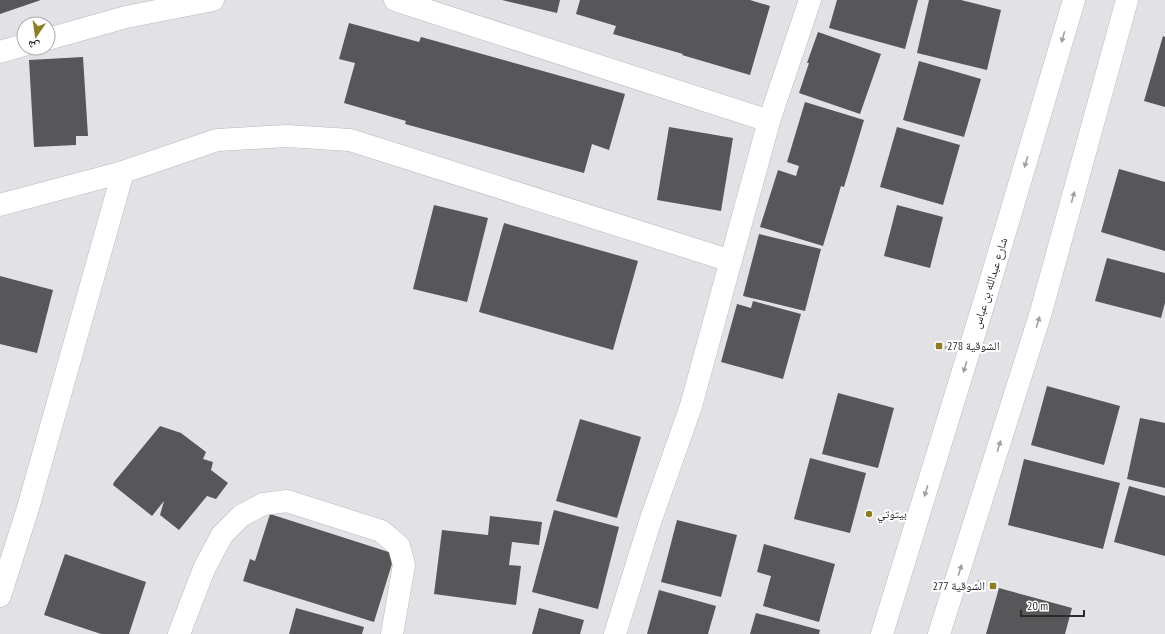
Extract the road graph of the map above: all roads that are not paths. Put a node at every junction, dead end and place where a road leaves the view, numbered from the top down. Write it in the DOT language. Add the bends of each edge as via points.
graph roads {
  1 [pos="213,0"];
  2 [pos="396,0"];
  3 [pos="810,0"];
  4 [pos="1074,0"];
  5 [pos="1127,0"];
  6 [pos="56,37"];
  7 [pos="16,47"];
  8 [pos="0,52"];
  9 [pos="769,121"];
  10 [pos="123,172"];
  11 [pos="0,204"];
  12 [pos="731,261"];
  13 [pos="0,596"];
  14 [pos="179,634"];
  15 [pos="392,634"];
  16 [pos="615,634"];
  17 [pos="882,634"];
  18 [pos="939,634"];
  1 -- 6 [label="street" via="126,17"];
  2 -- 9 [label="street"];
  3 -- 9 [label="street"];
  4 -- 17 [label="street, شارع عبدالله بن عباس, one-way"];
  18 -- 5 [label="street, one-way" via="1041,312"];
  7 -- 8 [label="street"];
  9 -- 12 [label="street"];
  10 -- 11 [label="street"];
  10 -- 12 [label="street" via="217,140 286,136 350,140"];
  10 -- 13 [label="street" via="28,508"];
  12 -- 16 [label="street" via="691,406 650,522"];
  14 -- 15 [label="street" via="204,569 222,535 241,516 264,504 287,501 381,531 399,546 404,565"];
}
